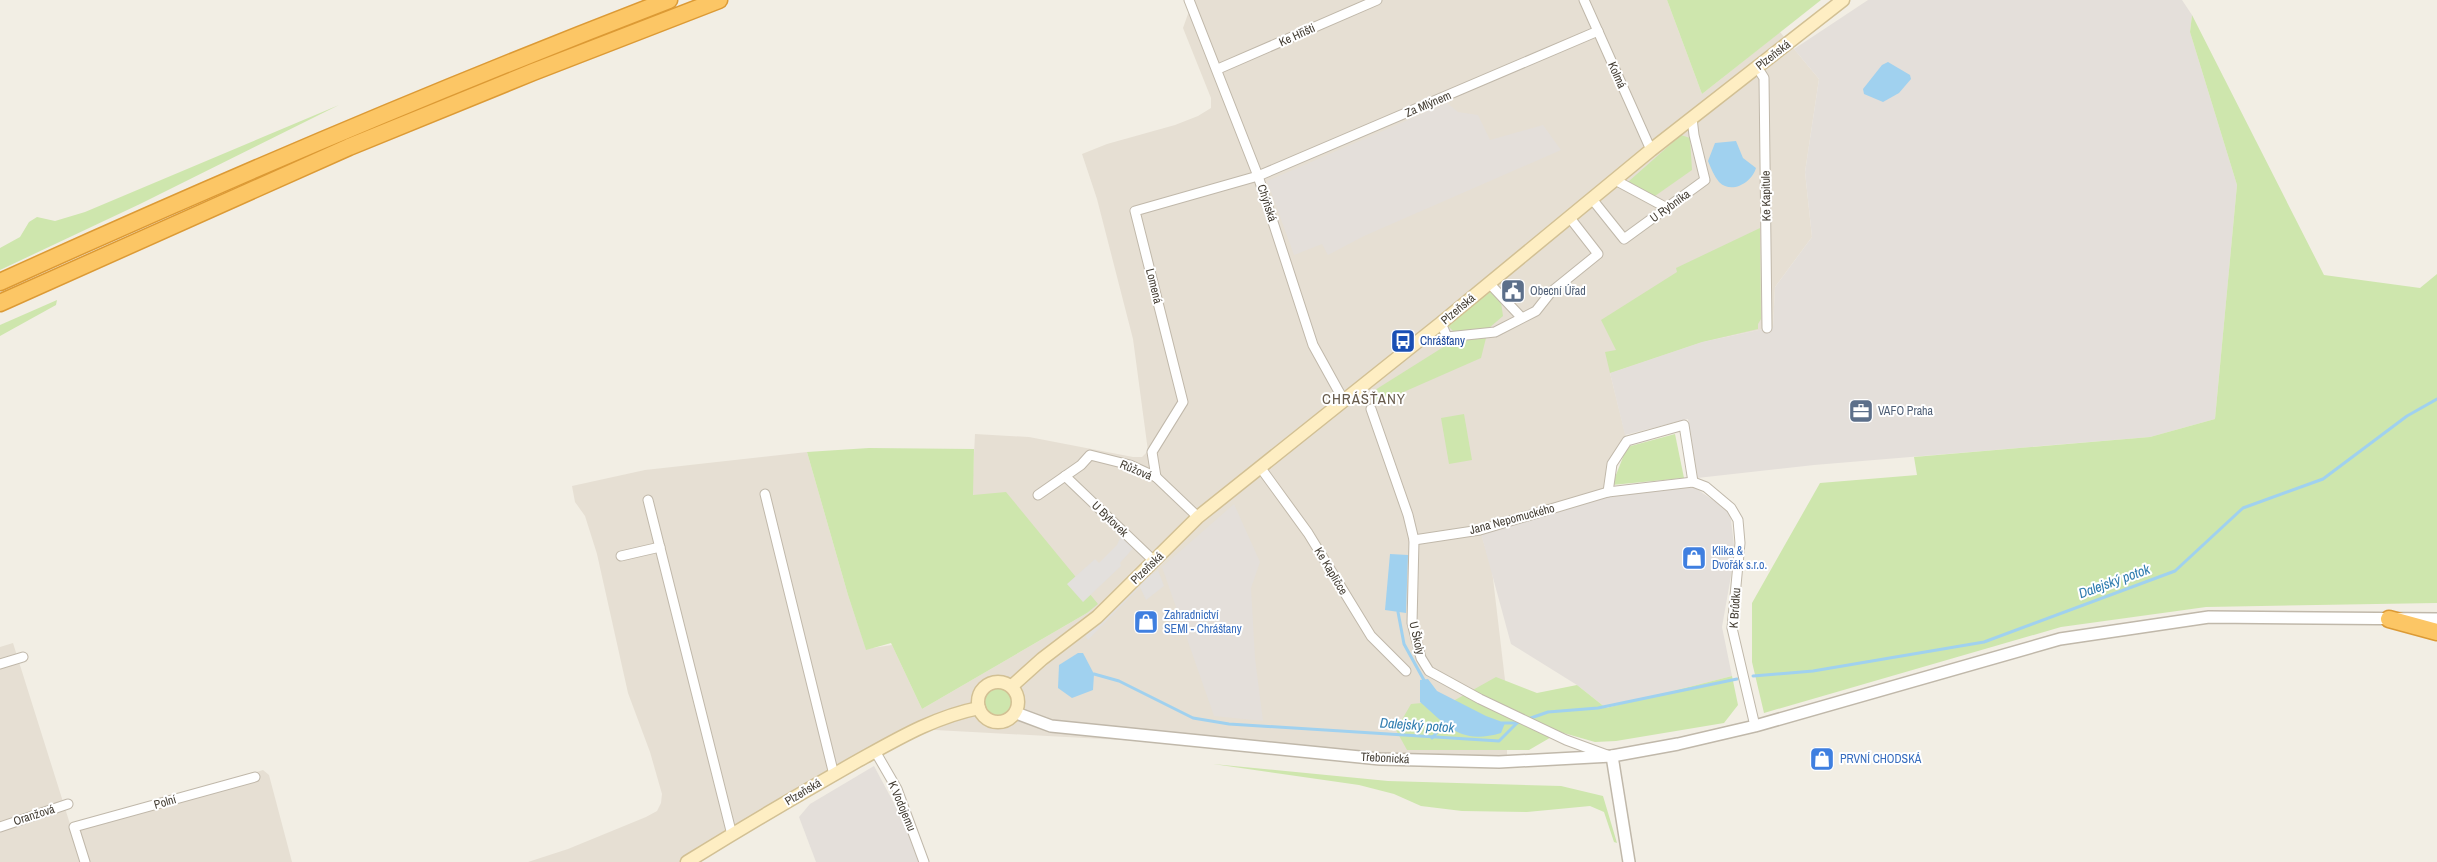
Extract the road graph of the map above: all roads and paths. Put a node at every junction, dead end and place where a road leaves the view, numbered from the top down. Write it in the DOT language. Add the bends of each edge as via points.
graph roads {
  1 [pos="669,0"];
  2 [pos="719,0"];
  3 [pos="1377,0"];
  4 [pos="1584,0"];
  5 [pos="1843,0"];
  6 [pos="1190,2"];
  7 [pos="1598,31"];
  8 [pos="1757,68"];
  9 [pos="1218,69"];
  10 [pos="1692,118"];
  11 [pos="1651,150"];
  12 [pos="1258,176"];
  13 [pos="1615,180"];
  14 [pos="1592,199"];
  15 [pos="1667,208"];
  16 [pos="1570,218"];
  17 [pos="0,282"];
  18 [pos="1490,283"];
  19 [pos="0,303"];
  20 [pos="1521,317"];
  21 [pos="1441,323"];
  22 [pos="1767,328"];
  23 [pos="1344,401"];
  24 [pos="1371,409"];
  25 [pos="1260,467"];
  26 [pos="1066,476"];
  27 [pos="1156,478"];
  28 [pos="1692,482"];
  29 [pos="1608,492"];
  30 [pos="765,494"];
  31 [pos="1038,495"];
  32 [pos="648,500"];
  33 [pos="1198,518"];
  34 [pos="1414,540"];
  35 [pos="660,547"];
  36 [pos="621,556"];
  37 [pos="1154,561"];
  38 [pos="2389,619"];
  39 [pos="2437,619"];
  40 [pos="2437,632"];
  41 [pos="23,657"];
  42 [pos="0,664"];
  43 [pos="1406,671"];
  44 [pos="1012,686"];
  45 [pos="979,708"];
  46 [pos="1016,713"];
  47 [pos="1755,726"];
  48 [pos="875,752"];
  49 [pos="1612,756"];
  50 [pos="834,774"];
  51 [pos="255,776"];
  52 [pos="68,804"];
  53 [pos="0,827"];
  54 [pos="732,835"];
  55 [pos="85,862"];
  56 [pos="687,862"];
  57 [pos="924,862"];
  58 [pos="1629,862"];
  1 -- 17 [label="highway" via="526,55 350,129"];
  2 -- 19 [label="highway" via="349,147"];
  3 -- 9 [label="street, Ke Hřišti"];
  4 -- 7 [label="street, Kolmá"];
  5 -- 8 [label="main road, Plzeňská"];
  6 -- 9 [label="street, Chýňská"];
  7 -- 11 [label="street, Kolmá"];
  7 -- 12 [label="street, Za Mlýnem"];
  8 -- 10 [label="main road, Plzeňská"];
  8 -- 22 [label="street, Ke Kapitule" via="1764,78"];
  9 -- 12 [label="street, Chýňská"];
  10 -- 11 [label="main road, Plzeňská"];
  10 -- 15 [label="street, U Rybníka" via="1706,180"];
  11 -- 13 [label="main road, Plzeňská"];
  12 -- 23 [label="street, Chýňská" via="1313,345"];
  12 -- 27 [label="street, Lomená" via="1135,211 1182,402 1152,452"];
  13 -- 14 [label="main road, Plzeňská"];
  13 -- 15 [label="street"];
  14 -- 15 [label="street, U Rybníka" via="1624,239"];
  14 -- 16 [label="main road, Plzeňská"];
  16 -- 18 [label="main road, Plzeňská"];
  16 -- 20 [label="street" via="1598,254 1551,292 1536,311"];
  18 -- 20 [label="street"];
  18 -- 21 [label="main road, Plzeňská"];
  20 -- 21 [label="street" via="1495,332 1446,337"];
  21 -- 23 [label="main road, Plzeňská"];
  23 -- 25 [label="main road, Plzeňská"];
  24 -- 34 [label="street, U Školy"];
  25 -- 33 [label="main road, Plzeňská"];
  25 -- 43 [label="street, Ke Kapličce" via="1308,533 1371,636"];
  26 -- 27 [label="street, Růžová" via="1090,455 1130,465"];
  26 -- 31 [label="street"];
  26 -- 37 [label="street, U Bytovek"];
  27 -- 33 [label="street, Růžová"];
  28 -- 29 [label="street, Jana Nepomuckého"];
  28 -- 29 [label="street" via="1684,425 1627,441 1612,464"];
  28 -- 47 [label="street, K Brůdku" via="1706,486 1731,508 1738,520 1740,542 1732,628"];
  29 -- 34 [label="street, Jana Nepomuckého" via="1480,530"];
  30 -- 50 [label="street"];
  32 -- 35 [label="street"];
  33 -- 37 [label="main road, Plzeňská"];
  34 -- 49 [label="street, U Školy" via="1412,623 1421,658 1429,671 1480,700 1566,740"];
  35 -- 36 [label="street"];
  35 -- 54 [label="street"];
  37 -- 44 [label="main road, Plzeňská" via="1097,617"];
  38 -- 39 [label="street, Třebonická"];
  38 -- 40 [label="highway"];
  38 -- 47 [label="street, Třebonická" via="2209,617 2060,639"];
  41 -- 42 [label="street"];
  44 -- 45 [label="main road" via="1002,681 988,684 980,694"];
  44 -- 46 [label="main road" via="1019,700"];
  45 -- 46 [label="main road" via="986,718 998,722"];
  45 -- 48 [label="main road, Plzeňská" via="939,719"];
  46 -- 49 [label="street, Třebonická" via="1051,726 1380,759 1499,762"];
  47 -- 49 [label="street, Třebonická"];
  48 -- 50 [label="main road, Plzeňská"];
  48 -- 57 [label="street, K Vodojemu" via="897,789"];
  49 -- 58 [label="street"];
  50 -- 54 [label="main road, Plzeňská"];
  51 -- 55 [label="street, Polní" via="74,827"];
  52 -- 53 [label="street, Oranžová"];
  54 -- 56 [label="main road, Plzeňská"];
}
